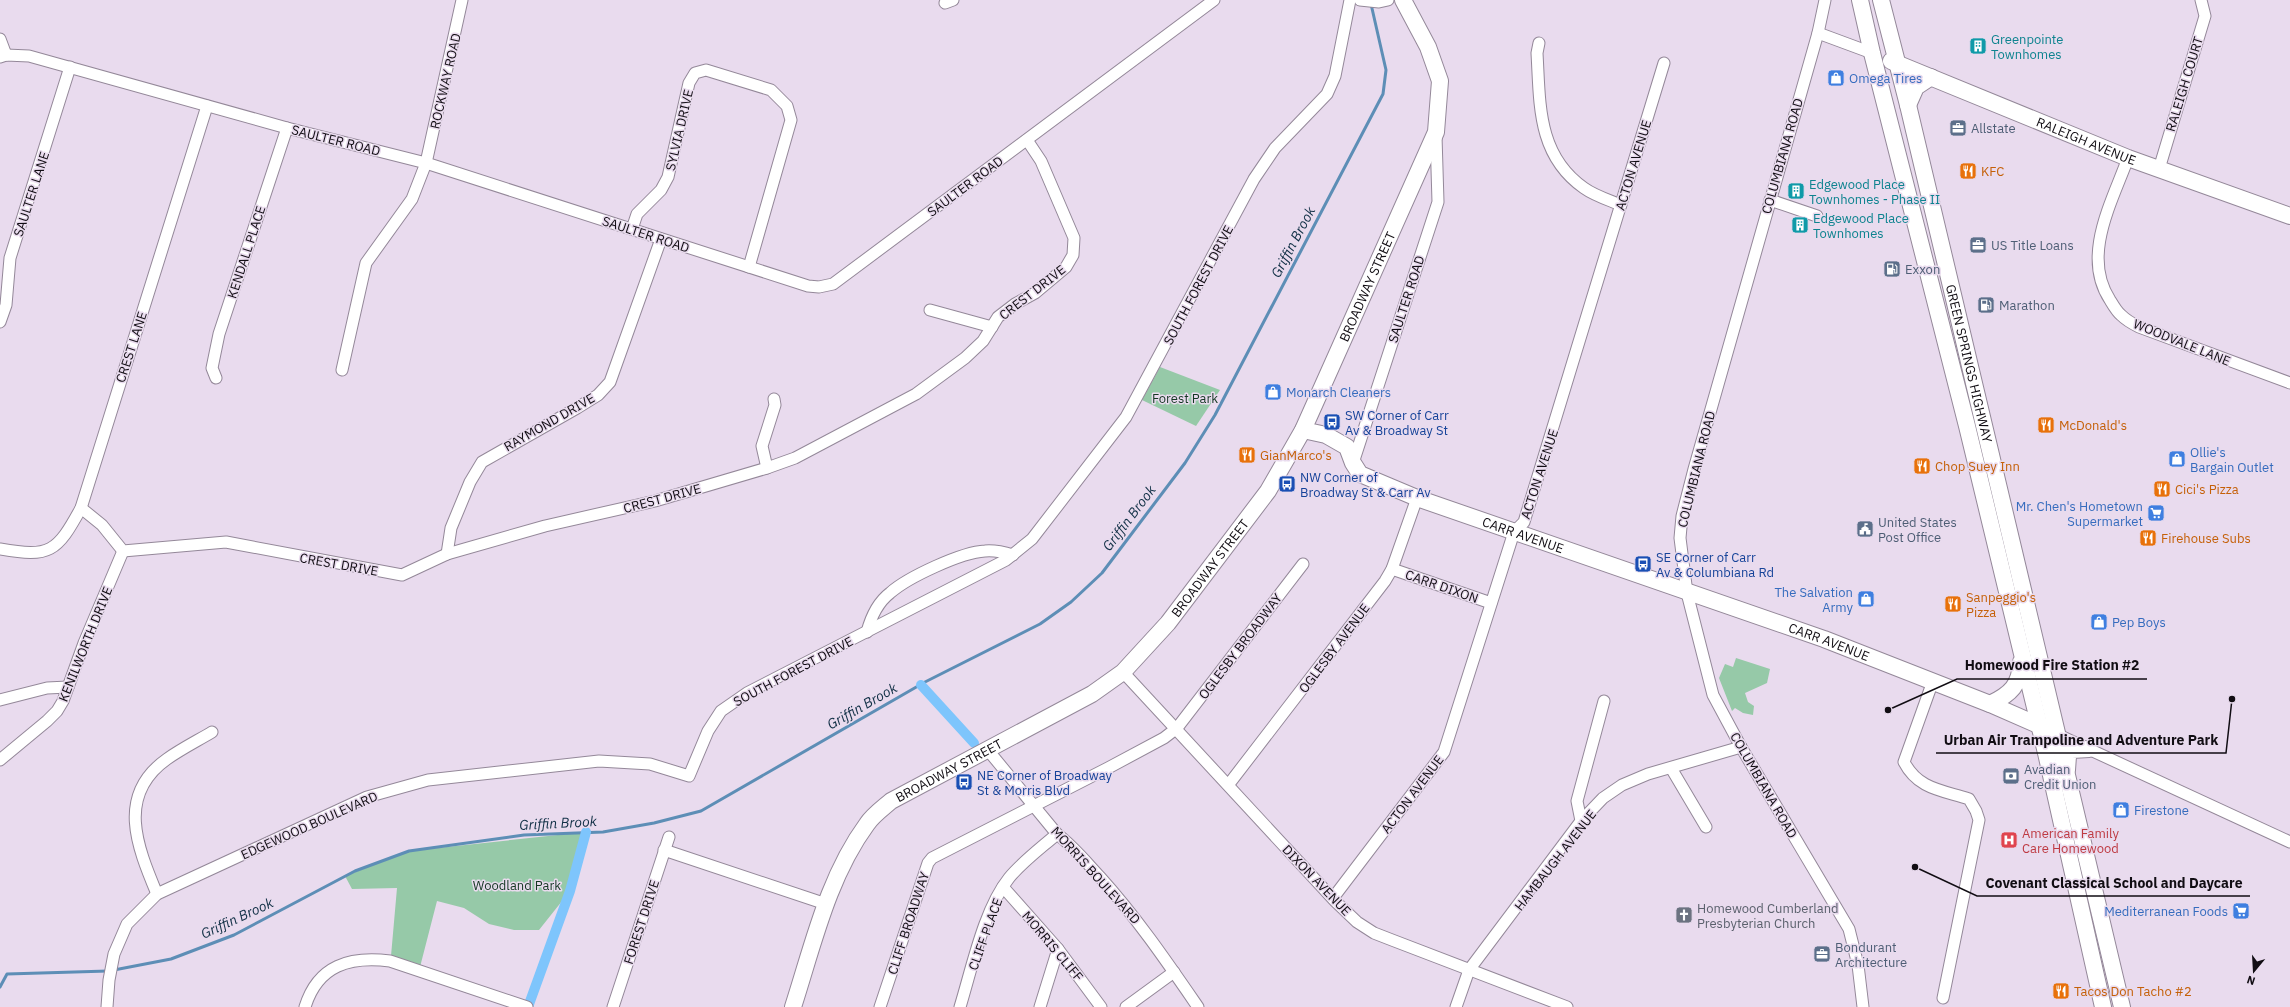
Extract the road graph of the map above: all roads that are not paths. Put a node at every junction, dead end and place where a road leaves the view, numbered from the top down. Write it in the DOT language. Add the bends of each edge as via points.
graph roads {
  1 [pos="462,0"];
  2 [pos="1214,0"];
  3 [pos="1350,0"];
  4 [pos="1360,0"];
  5 [pos="1404,0"];
  6 [pos="1825,0"];
  7 [pos="1860,0"];
  8 [pos="1881,0"];
  9 [pos="2201,0"];
  10 [pos="1384,1"];
  11 [pos="1818,33"];
  12 [pos="0,39"];
  13 [pos="1539,43"];
  14 [pos="1872,53"];
  15 [pos="3,56"];
  16 [pos="1664,63"];
  17 [pos="1897,64"];
  18 [pos="70,67"];
  19 [pos="1931,77"];
  20 [pos="1908,105"];
  21 [pos="207,106"];
  22 [pos="287,128"];
  23 [pos="1436,132"];
  24 [pos="1027,140"];
  25 [pos="2128,158"];
  26 [pos="426,163"];
  27 [pos="2159,169"];
  28 [pos="1770,200"];
  29 [pos="1621,205"];
  30 [pos="1817,216"];
  31 [pos="2290,216"];
  32 [pos="632,229"];
  33 [pos="661,239"];
  34 [pos="748,267"];
  35 [pos="930,310"];
  36 [pos="0,322"];
  37 [pos="992,327"];
  38 [pos="342,370"];
  39 [pos="216,378"];
  40 [pos="2290,383"];
  41 [pos="774,399"];
  42 [pos="1303,430"];
  43 [pos="1353,463"];
  44 [pos="767,468"];
  45 [pos="1417,498"];
  46 [pos="81,508"];
  47 [pos="1514,532"];
  48 [pos="0,549"];
  49 [pos="123,551"];
  50 [pos="447,554"];
  51 [pos="1013,555"];
  52 [pos="1303,564"];
  53 [pos="1392,568"];
  54 [pos="1686,593"];
  55 [pos="1491,603"];
  56 [pos="867,632"];
  57 [pos="2021,652"];
  58 [pos="1123,672"];
  59 [pos="1933,681"];
  60 [pos="68,687"];
  61 [pos="0,700"];
  62 [pos="1604,701"];
  63 [pos="1990,704"];
  64 [pos="2039,725"];
  65 [pos="1177,728"];
  66 [pos="212,732"];
  67 [pos="2056,734"];
  68 [pos="1741,747"];
  69 [pos="2090,748"];
  70 [pos="988,749"];
  71 [pos="0,760"];
  72 [pos="1671,768"];
  73 [pos="689,776"];
  74 [pos="2066,776"];
  75 [pos="1229,784"];
  76 [pos="1034,806"];
  77 [pos="1582,822"];
  78 [pos="1706,828"];
  79 [pos="1057,834"];
  80 [pos="669,837"];
  81 [pos="2290,842"];
  82 [pos="664,850"];
  83 [pos="1003,887"];
  84 [pos="157,894"];
  85 [pos="1333,898"];
  86 [pos="826,904"];
  87 [pos="1058,949"];
  88 [pos="1469,970"];
  89 [pos="1174,972"];
  90 [pos="1943,998"];
  91 [pos="107,1007"];
  92 [pos="305,1007"];
  93 [pos="527,1007"];
  94 [pos="613,1007"];
  95 [pos="793,1007"];
  96 [pos="880,1007"];
  97 [pos="960,1007"];
  98 [pos="1040,1007"];
  99 [pos="1101,1007"];
  100 [pos="1126,1007"];
  101 [pos="1198,1007"];
  102 [pos="1456,1007"];
  103 [pos="1567,1007"];
  104 [pos="1863,1007"];
  105 [pos="2102,1007"];
  106 [pos="2122,1007"];
  1 -- 26 [label="street, ROCKWAY ROAD"];
  2 -- 24 [label="street, SAULTER ROAD"];
  3 -- 51 [label="street, SOUTH FOREST DRIVE" via="1335,76 1327,94 1275,148 1254,179 1126,418 1032,539"];
  4 -- 10 [label="street"];
  5 -- 23 [label="street, BROADWAY STREET" via="1428,47 1440,81"];
  6 -- 11 [label="street, COLUMBIANA ROAD"];
  7 -- 14 [label="street, GREEN SPRINGS HIGHWAY"];
  8 -- 17 [label="street, GREEN SPRINGS HIGHWAY"];
  9 -- 27 [label="street, RALEIGH COURT" via="2205,16"];
  11 -- 14 [label="street, RALEIGH AVENUE"];
  11 -- 28 [label="street, COLUMBIANA ROAD"];
  12 -- 15 [label="street"];
  13 -- 29 [label="street" via="1537,53 1540,118 1558,162 1569,177 1586,190"];
  14 -- 17 [label="street, RALEIGH AVENUE"];
  14 -- 57 [label="street, GREEN SPRINGS HIGHWAY"];
  15 -- 18 [label="street, SAULTER ROAD" via="29,56"];
  16 -- 29 [label="street, ACTON AVENUE"];
  17 -- 19 [label="street, RALEIGH AVENUE"];
  17 -- 20 [label="street, GREEN SPRINGS HIGHWAY"];
  18 -- 21 [label="street, SAULTER ROAD"];
  18 -- 36 [label="street, SAULTER LANE" via="10,258 6,305"];
  19 -- 20 [label="street" via="1916,87"];
  19 -- 25 [label="street, RALEIGH AVENUE"];
  20 -- 67 [label="street, GREEN SPRINGS HIGHWAY"];
  21 -- 22 [label="street, SAULTER ROAD"];
  21 -- 46 [label="street, CREST LANE"];
  22 -- 26 [label="street, SAULTER ROAD"];
  22 -- 39 [label="street, KENDALL PLACE" via="219,334 212,368"];
  23 -- 42 [label="street, BROADWAY STREET"];
  23 -- 43 [label="street, SAULTER ROAD" via="1438,202"];
  24 -- 34 [label="street, SAULTER ROAD" via="834,284 808,286"];
  24 -- 37 [label="street, CREST DRIVE" via="1041,161 1074,238 1073,255 1066,267 998,317"];
  25 -- 27 [label="street, RALEIGH AVENUE"];
  25 -- 40 [label="street, WOODVALE LANE" via="2106,216 2098,247 2097,266 2102,288 2120,315 2139,327"];
  26 -- 32 [label="street, SAULTER ROAD"];
  26 -- 38 [label="street, ROCKWAY ROAD" via="412,199 366,263"];
  27 -- 31 [label="street, RALEIGH AVENUE"];
  28 -- 30 [label="street"];
  28 -- 54 [label="street, COLUMBIANA ROAD" via="1682,516 1680,538"];
  29 -- 47 [label="street, ACTON AVENUE" via="1524,525"];
  32 -- 33 [label="street, SAULTER ROAD"];
  32 -- 34 [label="street, SYLVIA DRIVE" via="637,214 661,190 668,177 689,84 695,73 706,70 771,90 787,106 791,120"];
  33 -- 34 [label="street, SAULTER ROAD"];
  33 -- 50 [label="street, RAYMOND DRIVE" via="610,382 598,395 482,462 470,482 451,528"];
  35 -- 37 [label="street"];
  37 -- 44 [label="street, CREST DRIVE" via="983,341 965,358 916,394 801,455"];
  41 -- 44 [label="street" via="775,405 762,446"];
  42 -- 43 [label="street, CARR AVENUE" via="1326,435 1347,447"];
  42 -- 58 [label="street, BROADWAY STREET" via="1268,491 1238,532 1168,623"];
  43 -- 45 [label="street, CARR AVENUE" via="1360,474"];
  44 -- 50 [label="street, CREST DRIVE" via="655,501 546,526"];
  45 -- 47 [label="street, CARR AVENUE"];
  45 -- 53 [label="street, OGLESBY AVENUE"];
  46 -- 48 [label="street, CREST LANE" via="66,535 44,552 28,554"];
  46 -- 49 [label="street" via="102,525"];
  47 -- 54 [label="street, CARR AVENUE"];
  47 -- 55 [label="street, ACTON AVENUE"];
  49 -- 50 [label="street, CREST DRIVE" via="226,542 402,576"];
  49 -- 60 [label="street, KENILWORTH DRIVE"];
  51 -- 56 [label="street, SOUTH FOREST DRIVE"];
  51 -- 56 [label="street, SOUTH FOREST DRIVE" via="999,551 969,553 901,584 876,608"];
  52 -- 65 [label="street, OGLESBY BROADWAY"];
  53 -- 55 [label="street, CARR DIXON"];
  53 -- 75 [label="street, OGLESBY AVENUE" via="1314,675"];
  54 -- 59 [label="street, CARR AVENUE" via="1824,639"];
  54 -- 68 [label="street, COLUMBIANA ROAD" via="1713,695"];
  55 -- 85 [label="street, ACTON AVENUE" via="1444,752"];
  56 -- 73 [label="street, SOUTH FOREST DRIVE" via="747,693 721,711 708,731"];
  57 -- 63 [label="street" via="2020,676 2012,690"];
  57 -- 64 [label="street, GREEN SPRINGS HIGHWAY"];
  58 -- 65 [label="street, DIXON AVENUE"];
  58 -- 70 [label="street, BROADWAY STREET" via="1092,694"];
  59 -- 63 [label="street, CARR AVENUE"];
  59 -- 90 [label="street" via="1904,762 1910,774 1920,783 1969,798 1979,820"];
  60 -- 61 [label="street" via="47,688"];
  60 -- 71 [label="street, KENILWORTH DRIVE" via="57,711"];
  62 -- 77 [label="street" via="1577,801"];
  63 -- 64 [label="street, CARR AVENUE"];
  64 -- 67 [label="street, CARR AVENUE"];
  64 -- 105 [label="street, GREEN SPRINGS HIGHWAY"];
  65 -- 75 [label="street, DIXON AVENUE"];
  65 -- 76 [label="street, OGLESBY BROADWAY" via="1164,738"];
  66 -- 84 [label="street" via="166,759 149,775 136,800 134,817 138,842"];
  67 -- 69 [label="street, CARR AVENUE"];
  67 -- 74 [label="street, GREEN SPRINGS HIGHWAY"];
  68 -- 72 [label="street, HAMBAUGH AVENUE"];
  68 -- 104 [label="street, COLUMBIANA ROAD" via="1849,929 1858,965"];
  69 -- 74 [label="street" via="2072,750 2068,756"];
  69 -- 81 [label="street, CARR AVENUE"];
  70 -- 76 [label="street, MORRIS BOULEVARD"];
  70 -- 86 [label="street, BROADWAY STREET" via="891,800 867,823 845,859"];
  72 -- 77 [label="street, HAMBAUGH AVENUE" via="1622,785 1603,798"];
  72 -- 78 [label="street"];
  73 -- 84 [label="street, EDGEWOOD BOULEVARD" via="650,764 599,761 428,780 367,797"];
  74 -- 106 [label="street, GREEN SPRINGS HIGHWAY"];
  75 -- 85 [label="street, DIXON AVENUE"];
  76 -- 79 [label="street, MORRIS BOULEVARD"];
  76 -- 96 [label="street, CLIFF BROADWAY" via="932,858 928,863"];
  77 -- 88 [label="street, HAMBAUGH AVENUE"];
  79 -- 83 [label="street, CLIFF PLACE" via="1010,877"];
  79 -- 89 [label="street, MORRIS BOULEVARD" via="1071,845 1125,905"];
  80 -- 82 [label="street, FOREST DRIVE"];
  82 -- 86 [label="street"];
  82 -- 94 [label="street, FOREST DRIVE"];
  83 -- 87 [label="street, MORRIS CLIFF"];
  83 -- 97 [label="street, CLIFF PLACE" via="991,909"];
  84 -- 91 [label="street, EDGEWOOD BOULEVARD" via="127,924 112,962"];
  85 -- 88 [label="street, DIXON AVENUE" via="1357,922 1374,933"];
  86 -- 95 [label="street, BROADWAY STREET"];
  87 -- 98 [label="street"];
  87 -- 99 [label="street, MORRIS CLIFF"];
  88 -- 102 [label="street, HAMBAUGH AVENUE"];
  88 -- 103 [label="street, DIXON AVENUE"];
  89 -- 100 [label="street"];
  89 -- 101 [label="street, MORRIS BOULEVARD"];
  92 -- 93 [label="street" via="310,993 327,972 346,963 367,958 390,961"];
}
